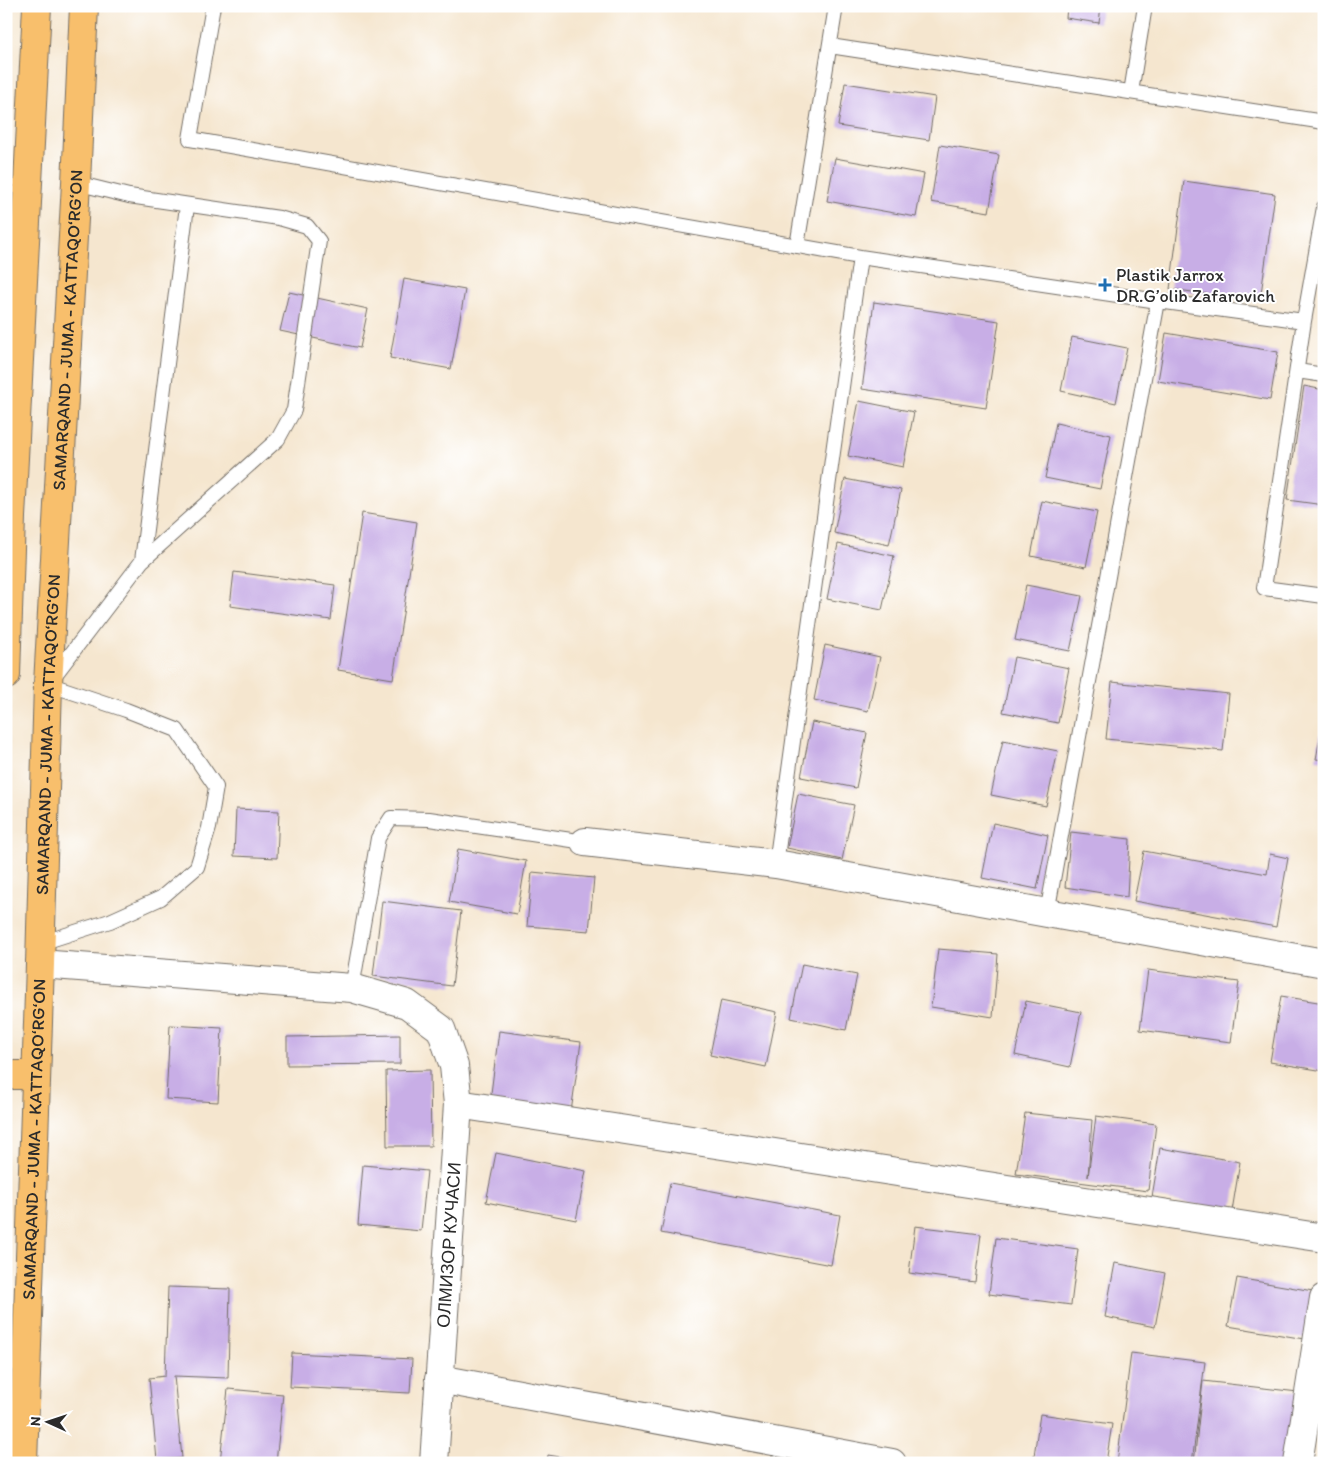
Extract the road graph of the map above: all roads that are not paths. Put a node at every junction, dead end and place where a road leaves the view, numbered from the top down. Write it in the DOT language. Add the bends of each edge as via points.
graph roads {
  1 [pos="37,6"];
  2 [pos="84,6"];
  3 [pos="213,6"];
  4 [pos="836,6"];
  5 [pos="1144,6"];
  6 [pos="830,46"];
  7 [pos="1130,92"];
  8 [pos="1324,122"];
  9 [pos="76,183"];
  10 [pos="187,206"];
  11 [pos="1324,207"];
  12 [pos="797,246"];
  13 [pos="860,257"];
  14 [pos="1158,301"];
  15 [pos="1304,321"];
  16 [pos="1297,371"];
  17 [pos="1324,375"];
  18 [pos="142,561"];
  19 [pos="1324,596"];
  20 [pos="6,675"];
  21 [pos="48,684"];
  22 [pos="585,842"];
  23 [pos="776,864"];
  24 [pos="1047,913"];
  25 [pos="41,953"];
  26 [pos="1324,963"];
  27 [pos="352,988"];
  28 [pos="6,1075"];
  29 [pos="36,1075"];
  30 [pos="458,1104"];
  31 [pos="1324,1238"];
  32 [pos="1324,1298"];
  33 [pos="440,1379"];
  34 [pos="23,1463"];
  35 [pos="434,1463"];
  36 [pos="892,1463"];
  37 [pos="1298,1463"];
  1 -- 20 [label="main road"];
  2 -- 9 [label="main road, SAMARQAND - JUMA - KATTAQO‘RG‘ON"];
  3 -- 12 [label="lane" via="190,139"];
  4 -- 6 [label="lane"];
  5 -- 7 [label="lane"];
  6 -- 7 [label="lane"];
  6 -- 12 [label="lane"];
  7 -- 8 [label="lane"];
  9 -- 10 [label="lane"];
  9 -- 21 [label="main road, SAMARQAND - JUMA - KATTAQO‘RG‘ON"];
  10 -- 18 [label="lane"];
  10 -- 18 [label="lane" via="279,218 307,226 319,241 294,410 278,439"];
  11 -- 15 [label="lane"];
  12 -- 13 [label="lane"];
  13 -- 14 [label="lane"];
  13 -- 23 [label="lane"];
  14 -- 15 [label="lane"];
  14 -- 24 [label="lane"];
  15 -- 16 [label="lane"];
  16 -- 17 [label="lane"];
  16 -- 19 [label="lane" via="1264,588"];
  18 -- 21 [label="lane"];
  21 -- 25 [label="main road, SAMARQAND - JUMA - KATTAQO‘RG‘ON"];
  21 -- 25 [label="lane" via="177,730 216,787 209,828 197,866 161,898"];
  22 -- 23 [label="street"];
  22 -- 27 [label="lane" via="429,819 391,818 378,838"];
  23 -- 24 [label="street"];
  24 -- 26 [label="street"];
  25 -- 27 [label="street"];
  25 -- 29 [label="main road, SAMARQAND - JUMA - KATTAQO‘RG‘ON"];
  27 -- 30 [label="street, ОЛМИЗОР КУЧАСИ" via="407,1004 441,1029 454,1066"];
  28 -- 29 [label="main road"];
  29 -- 34 [label="main road, SAMARQAND - JUMA - KATTAQO‘RG‘ON"];
  30 -- 31 [label="street"];
  30 -- 33 [label="street, ОЛМИЗОР КУЧАСИ"];
  32 -- 37 [label="street"];
  33 -- 35 [label="street, ОЛМИЗОР КУЧАСИ"];
  33 -- 36 [label="street"];
}
